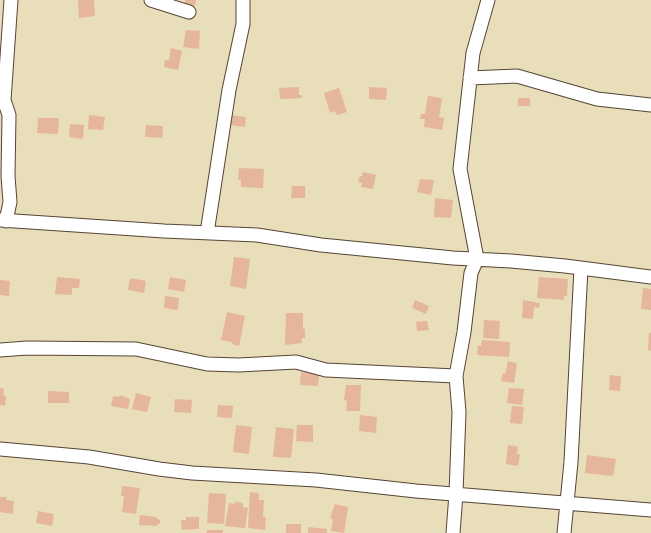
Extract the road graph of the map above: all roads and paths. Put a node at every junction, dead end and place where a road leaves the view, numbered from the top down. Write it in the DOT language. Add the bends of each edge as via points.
graph roads {
  1 [pos="11,0"];
  2 [pos="151,0"];
  3 [pos="243,0"];
  4 [pos="488,0"];
  5 [pos="189,12"];
  6 [pos="470,78"];
  7 [pos="2,100"];
  8 [pos="651,105"];
  9 [pos="3,221"];
  10 [pos="207,233"];
  11 [pos="476,259"];
  12 [pos="581,268"];
  13 [pos="651,277"];
  14 [pos="0,350"];
  15 [pos="456,376"];
  16 [pos="0,449"];
  17 [pos="456,494"];
  18 [pos="567,502"];
  19 [pos="651,510"];
  20 [pos="453,533"];
  21 [pos="564,533"];
  1 -- 7 [label="street"];
  2 -- 5 [label="street"];
  3 -- 10 [label="street" via="243,24 229,90"];
  4 -- 6 [label="street" via="473,53"];
  6 -- 8 [label="street" via="517,76 598,99"];
  6 -- 11 [label="street" via="460,169"];
  7 -- 9 [label="street" via="9,116 10,159 10,202"];
  9 -- 10 [label="street"];
  10 -- 11 [label="street" via="257,235 321,245"];
  11 -- 12 [label="street"];
  11 -- 15 [label="street" via="471,274"];
  12 -- 13 [label="street"];
  12 -- 18 [label="street"];
  14 -- 15 [label="street" via="136,349 207,364 296,362 326,370"];
  15 -- 17 [label="street" via="459,412"];
  16 -- 17 [label="street" via="89,457 192,473 316,480"];
  17 -- 18 [label="street"];
  17 -- 20 [label="street"];
  18 -- 19 [label="street"];
  18 -- 21 [label="street"];
}
